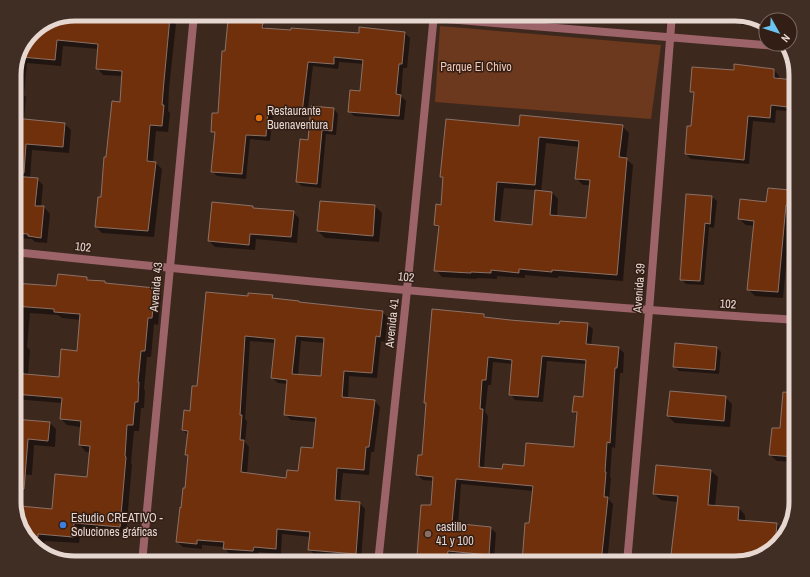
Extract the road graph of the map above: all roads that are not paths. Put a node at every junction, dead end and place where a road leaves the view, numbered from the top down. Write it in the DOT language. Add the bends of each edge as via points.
graph roads {
  1 [pos="193,21"];
  2 [pos="434,21"];
  3 [pos="490,21"];
  4 [pos="671,21"];
  5 [pos="670,37"];
  6 [pos="758,44"];
  7 [pos="21,253"];
  8 [pos="169,268"];
  9 [pos="407,290"];
  10 [pos="649,311"];
  11 [pos="789,320"];
  12 [pos="143,556"];
  13 [pos="379,556"];
  14 [pos="628,556"];
  1 -- 8 [label="street, Avenida 43"];
  2 -- 9 [label="street, Avenida 41"];
  3 -- 5 [label="street"];
  4 -- 5 [label="street, Avenida 39"];
  5 -- 6 [label="street"];
  5 -- 10 [label="street, Avenida 39"];
  7 -- 8 [label="street, 102"];
  8 -- 9 [label="street, 102"];
  8 -- 12 [label="street, Avenida 43"];
  9 -- 10 [label="street, 102"];
  9 -- 13 [label="street, Avenida 41"];
  10 -- 11 [label="street, 102"];
  10 -- 14 [label="street, Avenida 39"];
}
